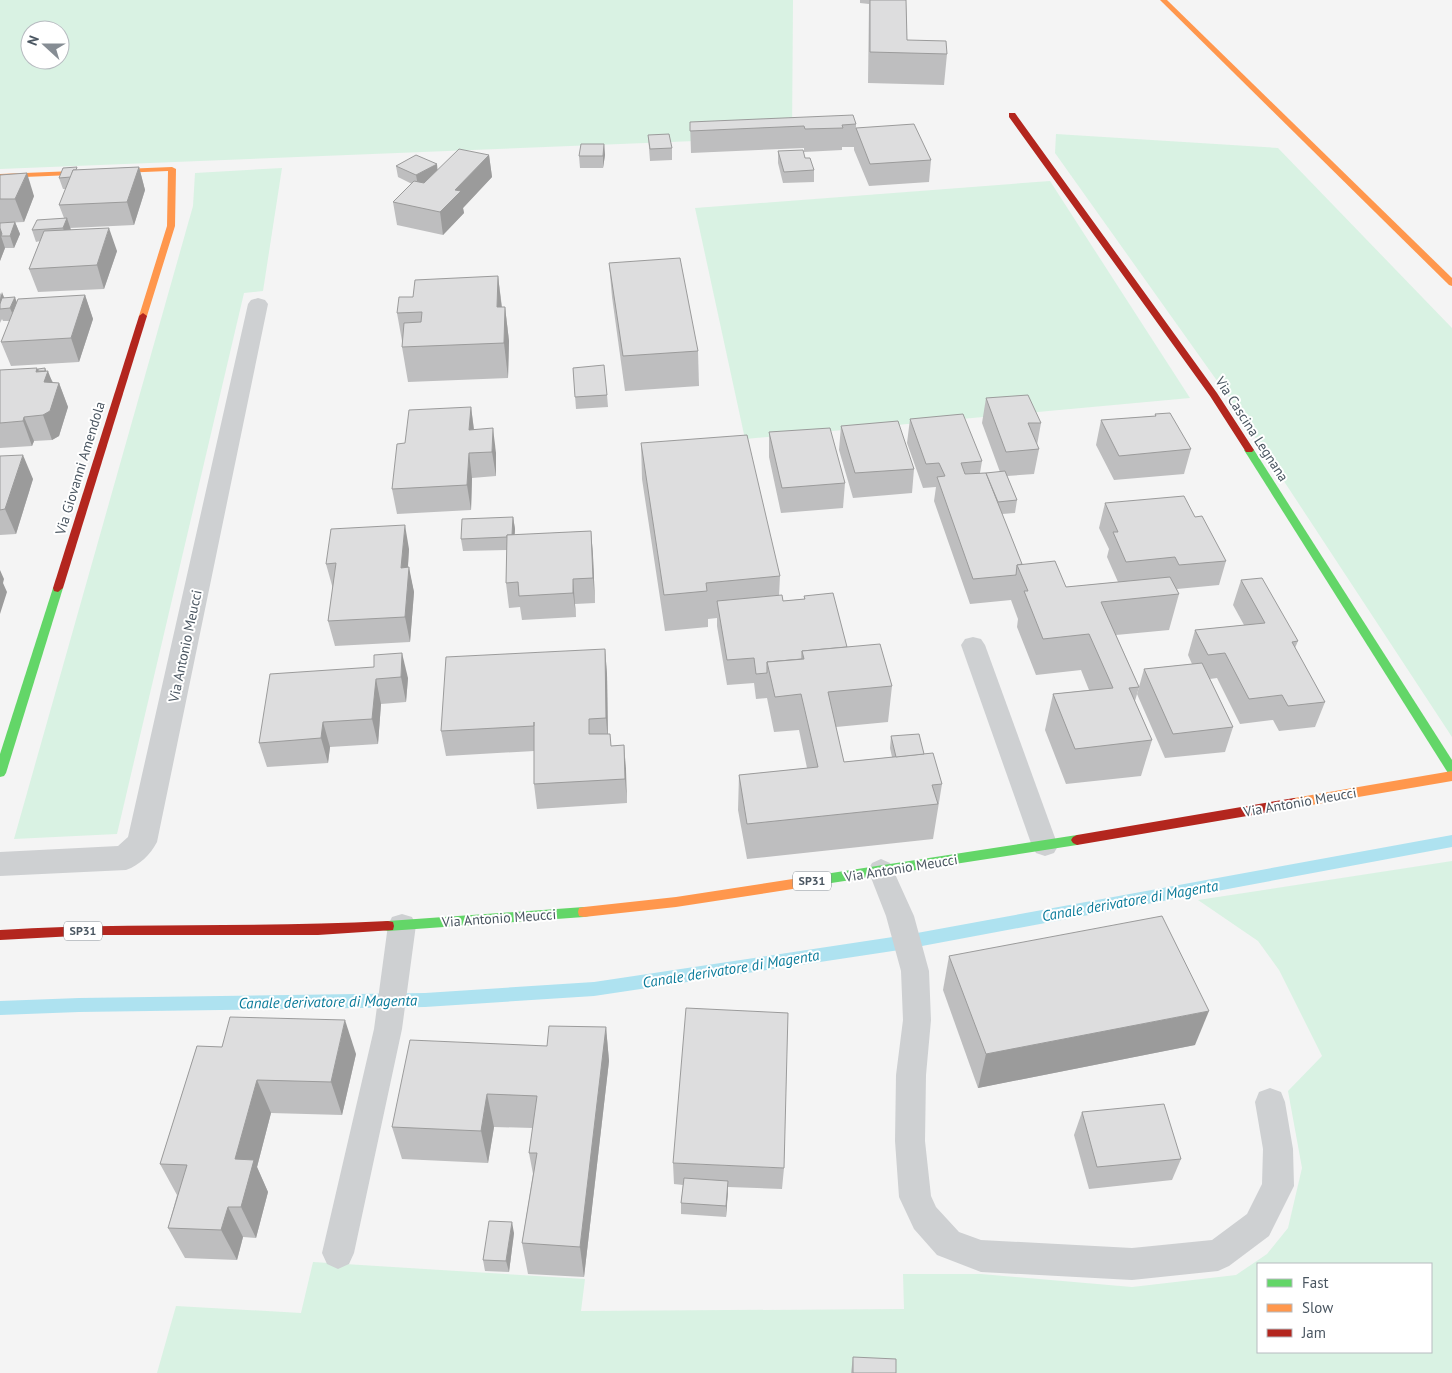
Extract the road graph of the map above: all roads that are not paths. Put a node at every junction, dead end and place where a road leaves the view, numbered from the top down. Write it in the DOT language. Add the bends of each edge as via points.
graph roads {
  1 [pos="1163,0"];
  2 [pos="1012,115"];
  3 [pos="0,176"];
  4 [pos="1452,283"];
  5 [pos="258,304"];
  6 [pos="973,645"];
  7 [pos="1452,770"];
  8 [pos="0,773"];
  9 [pos="1452,776"];
  10 [pos="1044,846"];
  11 [pos="0,864"];
  12 [pos="881,870"];
  13 [pos="402,925"];
  14 [pos="0,935"];
  15 [pos="1270,1102"];
  16 [pos="338,1253"];
  1 -- 4 [label="street"];
  2 -- 7 [label="street, Via Cascina Legnana" via="1214,395"];
  3 -- 8 [label="street, Via Giovanni Amendola" via="172,169 171,226"];
  5 -- 11 [label="street, Via Antonio Meucci" via="142,842 126,858"];
  6 -- 10 [label="lane"];
  9 -- 10 [label="street, Via Antonio Meucci / SP31"];
  10 -- 12 [label="street, Via Antonio Meucci / SP31"];
  12 -- 13 [label="street, Via Antonio Meucci / SP31" via="676,902 546,916"];
  12 -- 15 [label="lane" via="915,971 917,1020 911,1075 910,1141 915,1197 925,1218 948,1244 981,1256 1132,1264 1218,1255 1258,1224 1278,1186 1278,1149"];
  13 -- 14 [label="street, Via Antonio Meucci / SP31" via="344,929 105,930"];
  13 -- 16 [label="lane" via="388,1023"];
}
